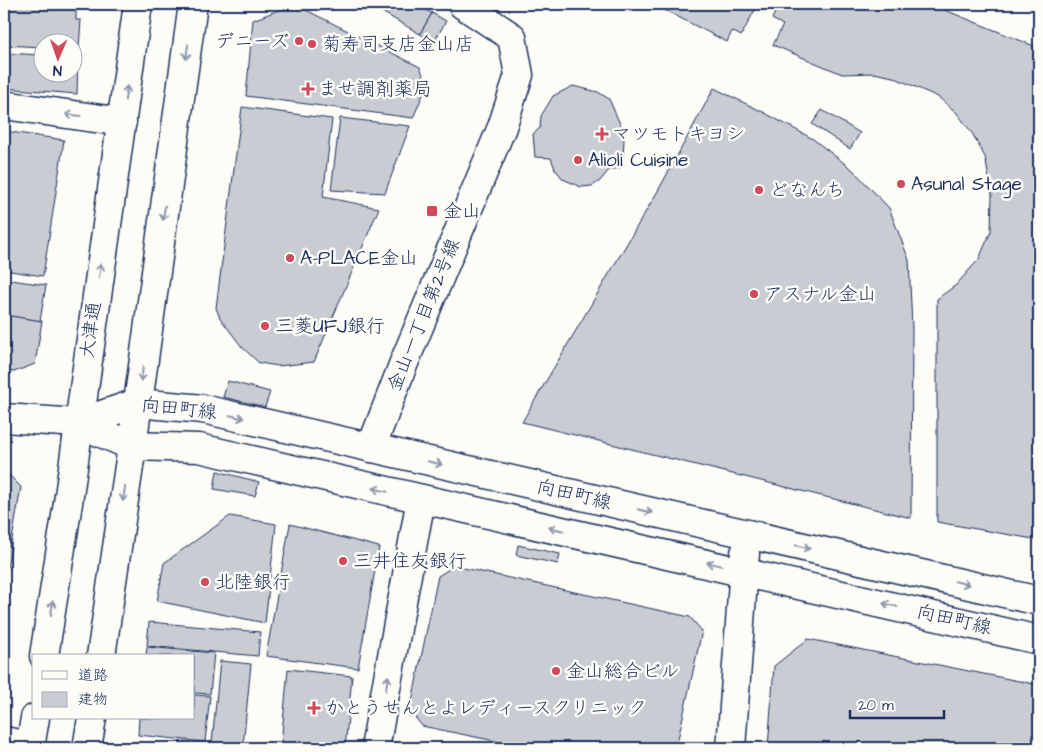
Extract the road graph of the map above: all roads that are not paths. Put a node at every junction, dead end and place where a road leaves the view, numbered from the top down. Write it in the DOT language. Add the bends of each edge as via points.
graph roads {
  1 [pos="138,4"];
  2 [pos="193,4"];
  3 [pos="462,4"];
  4 [pos="4,105"];
  5 [pos="122,122"];
  6 [pos="137,403"];
  7 [pos="4,418"];
  8 [pos="78,423"];
  9 [pos="132,446"];
  10 [pos="371,448"];
  11 [pos="421,499"];
  12 [pos="746,534"];
  13 [pos="744,571"];
  14 [pos="1039,601"];
  15 [pos="1039,640"];
  16 [pos="44,654"];
  17 [pos="100,654"];
  18 [pos="35,720"];
  19 [pos="92,720"];
  20 [pos="4,741"];
  21 [pos="31,747"];
  22 [pos="87,748"];
  23 [pos="375,748"];
  24 [pos="731,748"];
  5 -- 1 [label="street, 大津通, one-way"];
  2 -- 6 [label="street, one-way"];
  3 -- 10 [label="street, 金山一丁目第2号線" via="512,37 519,76 502,127"];
  5 -- 4 [label="street, one-way"];
  8 -- 5 [label="street, 大津通, one-way"];
  6 -- 8 [label="street, 向田町線"];
  6 -- 9 [label="street"];
  6 -- 10 [label="street, 向田町線, one-way" via="203,409"];
  7 -- 8 [label="street"];
  8 -- 9 [label="street, 向田町線"];
  16 -- 8 [label="street, 大津通, one-way"];
  11 -- 9 [label="street, 向田町線, one-way" via="199,448"];
  9 -- 17 [label="street, one-way"];
  10 -- 12 [label="street, 向田町線, one-way"];
  13 -- 11 [label="street, 向田町線, one-way"];
  23 -- 11 [label="street, one-way"];
  12 -- 13 [label="street"];
  12 -- 14 [label="street, 向田町線, one-way"];
  15 -- 13 [label="street, 向田町線, one-way"];
  13 -- 24 [label="street"];
  18 -- 21 [label="street"];
  19 -- 22 [label="street"];
  20 -- 21 [label="street"];
}
